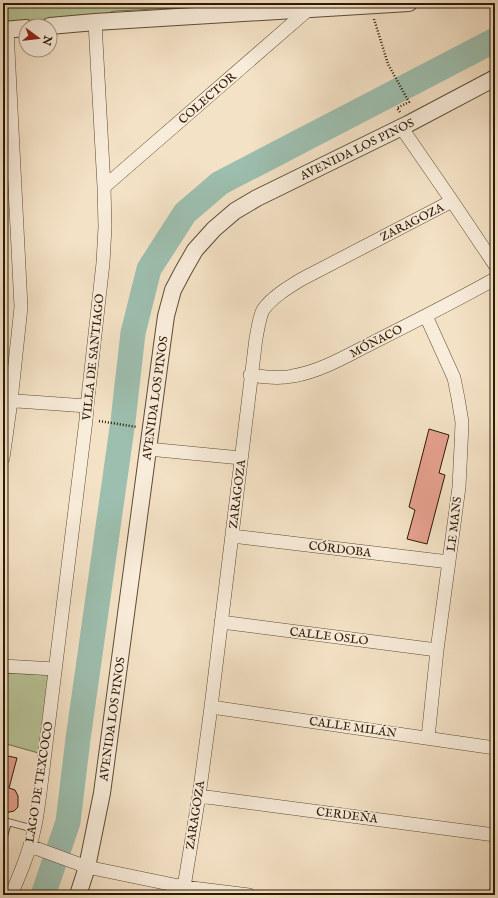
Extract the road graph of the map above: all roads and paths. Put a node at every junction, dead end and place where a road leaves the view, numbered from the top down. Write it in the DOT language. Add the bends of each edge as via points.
graph roads {
  1 [pos="409,3"];
  2 [pos="369,6"];
  3 [pos="309,9"];
  4 [pos="95,22"];
  5 [pos="58,25"];
  6 [pos="18,29"];
  7 [pos="5,30"];
  8 [pos="495,78"];
  9 [pos="409,102"];
  10 [pos="401,127"];
  11 [pos="104,187"];
  12 [pos="452,201"];
  13 [pos="495,265"];
  14 [pos="495,279"];
  15 [pos="426,316"];
  16 [pos="250,375"];
  17 [pos="7,400"];
  18 [pos="87,406"];
  19 [pos="98,421"];
  20 [pos="127,426"];
  21 [pos="148,449"];
  22 [pos="3,458"];
  23 [pos="242,458"];
  24 [pos="232,536"];
  25 [pos="449,562"];
  26 [pos="221,622"];
  27 [pos="438,650"];
  28 [pos="3,666"];
  29 [pos="55,669"];
  30 [pos="53,690"];
  31 [pos="211,708"];
  32 [pos="428,738"];
  33 [pos="495,748"];
  34 [pos="199,796"];
  35 [pos="34,829"];
  36 [pos="495,835"];
  37 [pos="3,840"];
  38 [pos="30,846"];
  39 [pos="87,868"];
  40 [pos="183,891"];
  41 [pos="11,895"];
  42 [pos="78,895"];
  43 [pos="249,895"];
  1 -- 2 [label="street"];
  2 -- 3 [label="street"];
  2 -- 9 [label="path" via="388,64"];
  3 -- 4 [label="street"];
  3 -- 11 [label="street, COLECTOR"];
  4 -- 5 [label="street"];
  4 -- 11 [label="street, VILLA DE SANTIAGO"];
  6 -- 7 [label="street"];
  7 -- 17 [label="street" via="21,307"];
  8 -- 10 [label="street, AVENIDA LOS PINOS"];
  10 -- 12 [label="street"];
  10 -- 21 [label="street, AVENIDA LOS PINOS" via="235,211 195,250 173,290 166,316"];
  11 -- 18 [label="street, VILLA DE SANTIAGO" via="103,263"];
  12 -- 13 [label="street"];
  12 -- 16 [label="street, ZARAGOZA" via="302,279 272,300 263,311 259,323"];
  14 -- 15 [label="street, MÓNACO"];
  15 -- 16 [label="street, MÓNACO" via="311,372 281,378"];
  15 -- 25 [label="street, LE MANS" via="454,378 462,422 459,487"];
  16 -- 23 [label="street, ZARAGOZA"];
  17 -- 18 [label="street"];
  17 -- 22 [label="street"];
  18 -- 29 [label="street, VILLA DE SANTIAGO"];
  19 -- 20 [label="path"];
  21 -- 23 [label="street"];
  21 -- 39 [label="street, AVENIDA LOS PINOS" via="102,793"];
  23 -- 24 [label="street, ZARAGOZA"];
  24 -- 25 [label="street, CÓRDOBA"];
  24 -- 26 [label="street, ZARAGOZA"];
  25 -- 27 [label="street, LE MANS"];
  26 -- 27 [label="street, CALLE OSLO"];
  26 -- 31 [label="street, ZARAGOZA"];
  27 -- 32 [label="street, LE MANS"];
  28 -- 29 [label="street"];
  29 -- 30 [label="street, VILLA DE SANTIAGO"];
  30 -- 35 [label="street, LAGO DE TEXCOCO"];
  31 -- 32 [label="street, CALLE MILÁN"];
  31 -- 34 [label="street, ZARAGOZA"];
  32 -- 33 [label="street, CALLE MILÁN"];
  34 -- 36 [label="street, CERDEÑA"];
  34 -- 40 [label="street, ZARAGOZA"];
  35 -- 37 [label="lane" via="8,822"];
  35 -- 38 [label="street, LAGO DE TEXCOCO"];
  38 -- 39 [label="street"];
  38 -- 41 [label="street, LAGO DE TEXCOCO"];
  39 -- 40 [label="street"];
  39 -- 42 [label="street, AVENIDA LOS PINOS"];
  40 -- 43 [label="street"];
}
